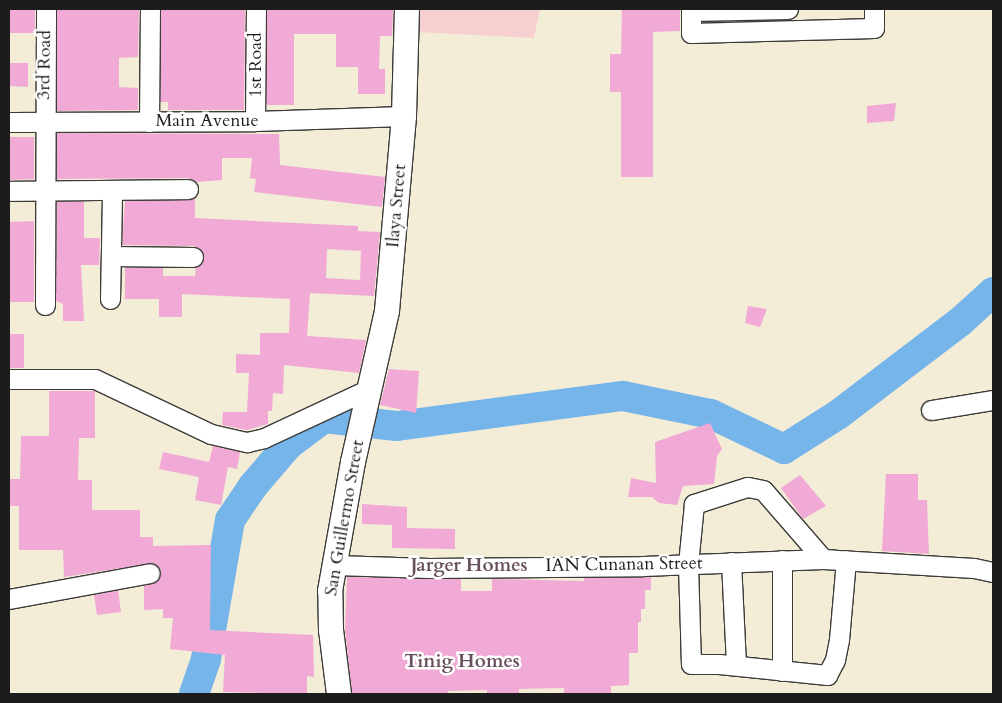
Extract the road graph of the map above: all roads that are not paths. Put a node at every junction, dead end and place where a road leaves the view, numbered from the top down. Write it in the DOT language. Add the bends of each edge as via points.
graph roads {
  1 [pos="46,9"];
  2 [pos="150,9"];
  3 [pos="256,9"];
  4 [pos="407,9"];
  5 [pos="788,9"];
  6 [pos="874,9"];
  7 [pos="691,10"];
  8 [pos="404,116"];
  9 [pos="256,121"];
  10 [pos="9,122"];
  11 [pos="43,122"];
  12 [pos="149,122"];
  13 [pos="188,189"];
  14 [pos="112,190"];
  15 [pos="9,191"];
  16 [pos="45,191"];
  17 [pos="111,256"];
  18 [pos="193,257"];
  19 [pos="110,299"];
  20 [pos="45,305"];
  21 [pos="9,379"];
  22 [pos="370,395"];
  23 [pos="993,400"];
  24 [pos="931,410"];
  25 [pos="824,559"];
  26 [pos="782,560"];
  27 [pos="846,560"];
  28 [pos="731,562"];
  29 [pos="688,564"];
  30 [pos="335,565"];
  31 [pos="993,572"];
  32 [pos="150,573"];
  33 [pos="9,599"];
  34 [pos="736,665"];
  35 [pos="782,671"];
  36 [pos="339,694"];
  1 -- 11 [label="street, 3rd Road"];
  2 -- 12 [label="street"];
  3 -- 9 [label="street, 1st Road"];
  4 -- 8 [label="main road, Ilaya Street"];
  5 -- 7 [label="street"];
  6 -- 7 [label="street" via="874,28 758,33 691,33"];
  8 -- 9 [label="street, Main Avenue"];
  8 -- 22 [label="main road, Ilaya Street" via="389,291"];
  9 -- 12 [label="street, Main Avenue"];
  10 -- 11 [label="street, Main Avenue"];
  11 -- 12 [label="street, Main Avenue"];
  11 -- 16 [label="street, 3rd Road"];
  13 -- 14 [label="street"];
  14 -- 16 [label="street"];
  14 -- 17 [label="street"];
  15 -- 16 [label="street"];
  16 -- 20 [label="street, 3rd Road"];
  17 -- 18 [label="street"];
  17 -- 19 [label="street"];
  21 -- 22 [label="street" via="95,379 211,434 247,442"];
  22 -- 30 [label="main road, San Guillermo Street" via="353,462"];
  23 -- 24 [label="street"];
  25 -- 26 [label="street, IAN Cunanan Street"];
  25 -- 27 [label="street, IAN Cunanan Street"];
  25 -- 29 [label="street" via="773,498 763,490 747,487 694,504"];
  26 -- 28 [label="street, IAN Cunanan Street"];
  26 -- 35 [label="street"];
  27 -- 31 [label="street, IAN Cunanan Street"];
  27 -- 35 [label="street" via="842,618 831,672 819,675"];
  28 -- 29 [label="street, IAN Cunanan Street"];
  28 -- 34 [label="street"];
  29 -- 30 [label="street, IAN Cunanan Street" via="429,568"];
  29 -- 34 [label="street" via="689,661 693,665"];
  30 -- 36 [label="main road, San Guillermo Street" via="330,613"];
  32 -- 33 [label="street"];
  34 -- 35 [label="street"];
}
